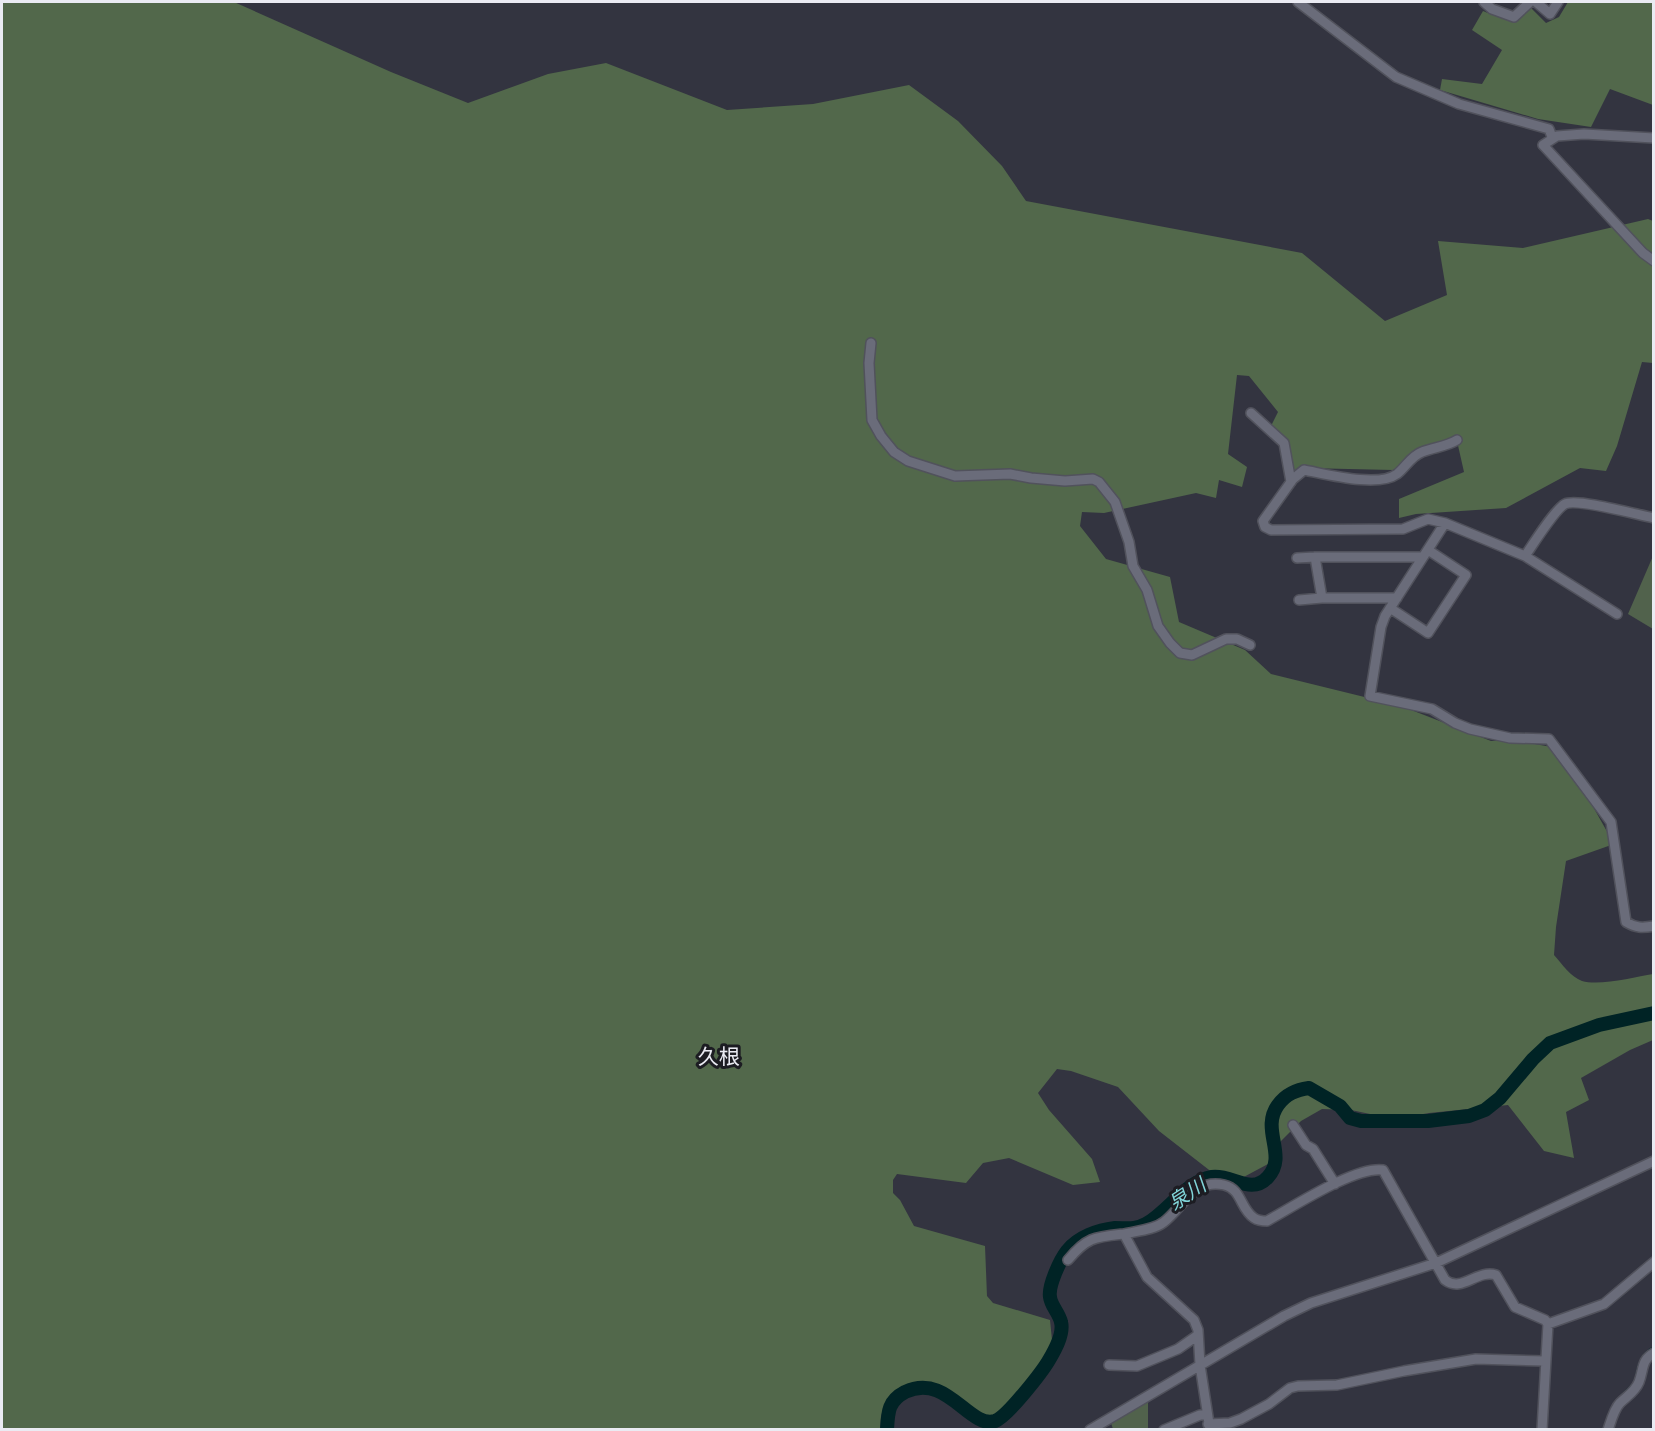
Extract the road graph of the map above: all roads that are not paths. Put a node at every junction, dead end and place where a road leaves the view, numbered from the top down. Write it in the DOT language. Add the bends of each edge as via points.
graph roads {
  1 [pos="1298,2"];
  2 [pos="1484,2"];
  3 [pos="1530,2"];
  4 [pos="1536,2"];
  5 [pos="1558,2"];
  6 [pos="1552,137"];
  7 [pos="1653,138"];
  8 [pos="1653,261"];
  9 [pos="871,343"];
  10 [pos="1251,413"];
  11 [pos="1457,440"];
  12 [pos="1291,482"];
  13 [pos="1653,518"];
  14 [pos="1445,523"];
  15 [pos="1425,554"];
  16 [pos="1525,556"];
  17 [pos="1315,557"];
  18 [pos="1297,558"];
  19 [pos="1322,598"];
  20 [pos="1397,598"];
  21 [pos="1299,600"];
  22 [pos="1390,608"];
  23 [pos="1617,614"];
  24 [pos="1250,645"];
  25 [pos="1653,926"];
  26 [pos="1293,1125"];
  27 [pos="1653,1161"];
  28 [pos="1335,1184"];
  29 [pos="1181,1189"];
  30 [pos="1187,1197"];
  31 [pos="1124,1234"];
  32 [pos="1068,1260"];
  33 [pos="1653,1262"];
  34 [pos="1436,1263"];
  35 [pos="1548,1324"];
  36 [pos="1198,1335"];
  37 [pos="1653,1353"];
  38 [pos="1545,1361"];
  39 [pos="1109,1365"];
  40 [pos="1200,1365"];
  41 [pos="1208,1423"];
  42 [pos="1090,1430"];
  43 [pos="1164,1430"];
  44 [pos="1542,1430"];
  45 [pos="1608,1430"];
  1 -- 6 [label="street" via="1396,77 1459,104 1549,129"];
  2 -- 3 [label="street" via="1514,17"];
  4 -- 5 [label="street" via="1550,15"];
  6 -- 7 [label="street" via="1584,134"];
  6 -- 8 [label="street" via="1543,145"];
  9 -- 24 [label="street" via="872,420 894,452 955,476 1010,474 1099,482 1115,502 1133,566 1147,590 1158,626 1170,643 1180,653 1192,655 1226,639"];
  10 -- 12 [label="street" via="1284,443"];
  11 -- 12 [label="street" via="1421,452 1388,478 1362,479 1304,470"];
  12 -- 14 [label="street" via="1263,521 1271,530 1403,529 1428,519"];
  13 -- 16 [label="street" via="1574,502 1565,504"];
  14 -- 15 [label="street"];
  14 -- 16 [label="street"];
  15 -- 17 [label="street"];
  15 -- 20 [label="street"];
  15 -- 22 [label="street" via="1466,575 1428,633"];
  16 -- 23 [label="street"];
  17 -- 18 [label="street"];
  17 -- 19 [label="street"];
  19 -- 20 [label="street"];
  19 -- 21 [label="street"];
  20 -- 22 [label="street"];
  22 -- 25 [label="street" via="1381,627 1370,696 1425,707 1470,729 1510,738 1549,739 1611,822 1626,922 1633,927"];
  26 -- 28 [label="street"];
  27 -- 34 [label="street"];
  28 -- 30 [label="street" via="1267,1221 1254,1218 1238,1193 1222,1184 1201,1187"];
  28 -- 34 [label="street" via="1375,1169 1383,1170"];
  29 -- 30 [label="street"];
  30 -- 31 [label="street" via="1158,1226"];
  31 -- 32 [label="street" via="1096,1237 1080,1245"];
  31 -- 36 [label="street" via="1147,1277 1194,1320"];
  33 -- 35 [label="street" via="1604,1304"];
  34 -- 35 [label="street" via="1451,1284 1461,1284 1485,1273 1496,1275 1515,1307"];
  34 -- 40 [label="street" via="1311,1304"];
  35 -- 38 [label="street"];
  36 -- 39 [label="street" via="1178,1349 1137,1366"];
  36 -- 40 [label="street"];
  37 -- 45 [label="street" via="1643,1363 1634,1392 1618,1405"];
  38 -- 41 [label="street" via="1476,1359 1337,1385 1298,1386 1241,1419"];
  38 -- 44 [label="street"];
  40 -- 41 [label="street"];
  40 -- 42 [label="street"];
  41 -- 43 [label="street" via="1200,1415"];
}
